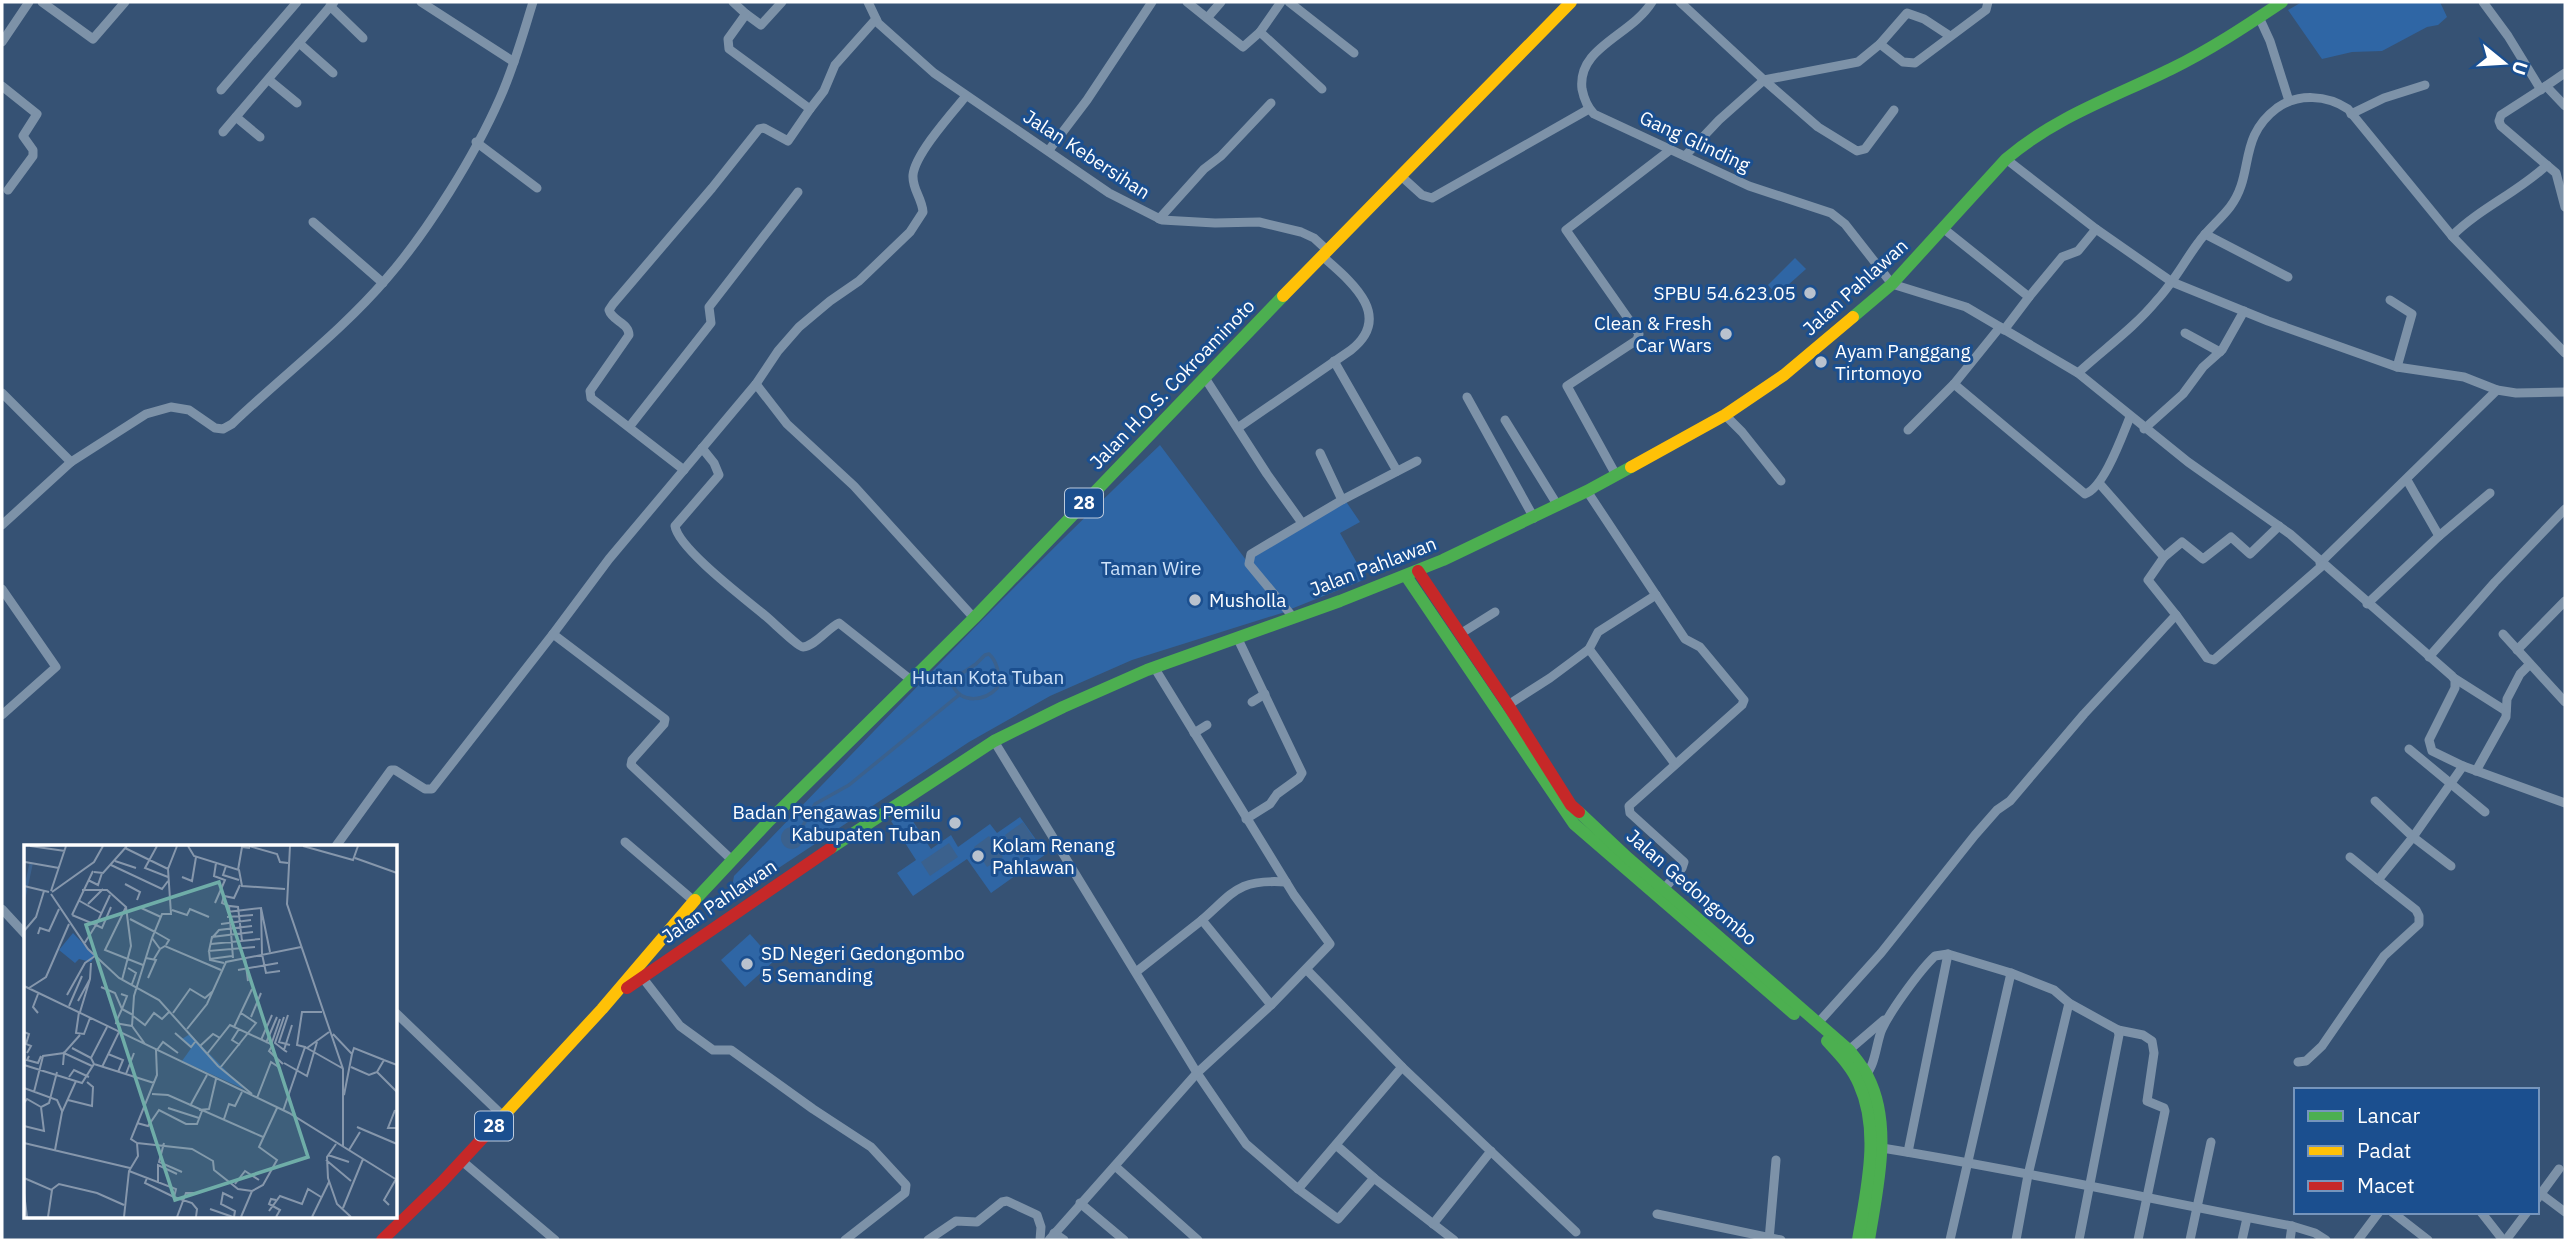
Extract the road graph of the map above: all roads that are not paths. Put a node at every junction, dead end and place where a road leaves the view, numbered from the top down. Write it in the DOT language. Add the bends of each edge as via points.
graph roads {
  1 [pos="30,2"];
  2 [pos="42,2"];
  3 [pos="125,2"];
  4 [pos="297,2"];
  5 [pos="421,2"];
  6 [pos="533,2"];
  7 [pos="733,2"];
  8 [pos="782,2"];
  9 [pos="868,2"];
  10 [pos="1152,2"];
  11 [pos="1187,2"];
  12 [pos="1221,2"];
  13 [pos="1281,2"];
  14 [pos="1289,2"];
  15 [pos="1571,2"];
  16 [pos="1652,2"];
  17 [pos="1680,2"];
  18 [pos="1988,2"];
  19 [pos="2283,2"];
  20 [pos="2483,2"];
  21 [pos="332,4"];
  22 [pos="746,14"];
  23 [pos="1208,17"];
  24 [pos="2259,17"];
  25 [pos="876,19"];
  26 [pos="1260,32"];
  27 [pos="1951,36"];
  28 [pos="363,38"];
  29 [pos="2,42"];
  30 [pos="299,43"];
  31 [pos="1880,44"];
  32 [pos="1354,53"];
  33 [pos="514,62"];
  34 [pos="333,74"];
  35 [pos="2565,74"];
  36 [pos="269,80"];
  37 [pos="1765,80"];
  38 [pos="2425,85"];
  39 [pos="2,86"];
  40 [pos="2543,88"];
  41 [pos="1322,89"];
  42 [pos="221,90"];
  43 [pos="966,96"];
  44 [pos="2290,101"];
  45 [pos="297,103"];
  46 [pos="1271,103"];
  47 [pos="2565,106"];
  48 [pos="810,109"];
  49 [pos="1589,109"];
  50 [pos="1894,110"];
  51 [pos="2351,114"];
  52 [pos="236,117"];
  53 [pos="223,132"];
  54 [pos="260,137"];
  55 [pos="476,142"];
  56 [pos="1049,150"];
  57 [pos="1671,150"];
  58 [pos="1685,156"];
  59 [pos="2006,159"];
  60 [pos="2547,165"];
  61 [pos="1401,176"];
  62 [pos="537,188"];
  63 [pos="8,190"];
  64 [pos="798,192"];
  65 [pos="2565,207"];
  66 [pos="1159,219"];
  67 [pos="313,222"];
  68 [pos="1944,229"];
  69 [pos="2096,229"];
  70 [pos="2205,234"];
  71 [pos="2452,236"];
  72 [pos="1325,253"];
  73 [pos="2288,277"];
  74 [pos="2172,282"];
  75 [pos="383,283"];
  76 [pos="1892,284"];
  77 [pos="2029,297"];
  78 [pos="2390,300"];
  79 [pos="2244,311"];
  80 [pos="2002,328"];
  81 [pos="2185,333"];
  82 [pos="2220,352"];
  83 [pos="2565,354"];
  84 [pos="1334,361"];
  85 [pos="2397,367"];
  86 [pos="2078,373"];
  87 [pos="1205,378"];
  88 [pos="756,384"];
  89 [pos="1954,384"];
  90 [pos="2497,390"];
  91 [pos="2565,392"];
  92 [pos="2,393"];
  93 [pos="1467,397"];
  94 [pos="1725,415"];
  95 [pos="2130,417"];
  96 [pos="1505,420"];
  97 [pos="630,426"];
  98 [pos="1238,427"];
  99 [pos="2144,429"];
  100 [pos="1908,430"];
  101 [pos="702,449"];
  102 [pos="1320,453"];
  103 [pos="1417,461"];
  104 [pos="71,462"];
  105 [pos="684,470"];
  106 [pos="1397,471"];
  107 [pos="1616,475"];
  108 [pos="2407,480"];
  109 [pos="1781,481"];
  110 [pos="2099,483"];
  111 [pos="1587,491"];
  112 [pos="2490,493"];
  113 [pos="1342,500"];
  114 [pos="1558,506"];
  115 [pos="2565,509"];
  116 [pos="1534,518"];
  117 [pos="1302,523"];
  118 [pos="2,525"];
  119 [pos="2279,526"];
  120 [pos="2439,536"];
  121 [pos="2164,557"];
  122 [pos="2321,564"];
  123 [pos="1412,574"];
  124 [pos="2,589"];
  125 [pos="1656,595"];
  126 [pos="2565,601"];
  127 [pos="2367,604"];
  128 [pos="1495,612"];
  129 [pos="2176,615"];
  130 [pos="1293,617"];
  131 [pos="974,618"];
  132 [pos="553,634"];
  133 [pos="1460,634"];
  134 [pos="2503,634"];
  135 [pos="1237,637"];
  136 [pos="1589,649"];
  137 [pos="2517,650"];
  138 [pos="2429,657"];
  139 [pos="2530,664"];
  140 [pos="1154,667"];
  141 [pos="2454,678"];
  142 [pos="911,680"];
  143 [pos="1265,694"];
  144 [pos="1252,702"];
  145 [pos="2565,702"];
  146 [pos="1508,705"];
  147 [pos="2506,711"];
  148 [pos="2,715"];
  149 [pos="1207,725"];
  150 [pos="1194,733"];
  151 [pos="994,741"];
  152 [pos="2409,749"];
  153 [pos="1675,764"];
  154 [pos="2463,766"];
  155 [pos="2476,771"];
  156 [pos="2451,784"];
  157 [pos="2375,801"];
  158 [pos="2565,803"];
  159 [pos="2485,812"];
  160 [pos="1246,819"];
  161 [pos="2413,837"];
  162 [pos="625,842"];
  163 [pos="337,845"];
  164 [pos="1619,857"];
  165 [pos="2350,857"];
  166 [pos="732,860"];
  167 [pos="2451,866"];
  168 [pos="2378,880"];
  169 [pos="1286,882"];
  170 [pos="1664,889"];
  171 [pos="694,901"];
  172 [pos="2,909"];
  173 [pos="1202,920"];
  174 [pos="24,933"];
  175 [pos="1948,954"];
  176 [pos="1307,970"];
  177 [pos="1136,972"];
  178 [pos="2011,973"];
  179 [pos="642,977"];
  180 [pos="2069,1003"];
  181 [pos="1271,1005"];
  182 [pos="602,1009"];
  183 [pos="397,1014"];
  184 [pos="1888,1016"];
  185 [pos="1818,1023"];
  186 [pos="2118,1030"];
  187 [pos="1849,1050"];
  188 [pos="2298,1062"];
  189 [pos="1402,1067"];
  190 [pos="1197,1073"];
  191 [pos="1862,1078"];
  192 [pos="503,1116"];
  193 [pos="2211,1142"];
  194 [pos="1336,1146"];
  195 [pos="1882,1148"];
  196 [pos="1491,1152"];
  197 [pos="1908,1152"];
  198 [pos="1776,1160"];
  199 [pos="462,1161"];
  200 [pos="1966,1164"];
  201 [pos="1115,1166"];
  202 [pos="2559,1169"];
  203 [pos="2028,1175"];
  204 [pos="1374,1178"];
  205 [pos="2090,1188"];
  206 [pos="1298,1189"];
  207 [pos="2147,1196"];
  208 [pos="2539,1196"];
  209 [pos="1080,1203"];
  210 [pos="2198,1208"];
  211 [pos="2565,1212"];
  212 [pos="1657,1214"];
  213 [pos="2378,1214"];
  214 [pos="2395,1214"];
  215 [pos="2484,1214"];
  216 [pos="2525,1214"];
  217 [pos="2247,1218"];
  218 [pos="1433,1224"];
  219 [pos="2292,1226"];
  220 [pos="1576,1232"];
  221 [pos="391,1237"];
  222 [pos="1051,1237"];
  223 [pos="1769,1239"];
  224 [pos="555,1240"];
  225 [pos="845,1240"];
  226 [pos="928,1240"];
  227 [pos="1040,1240"];
  228 [pos="1064,1240"];
  229 [pos="1124,1240"];
  230 [pos="1198,1240"];
  231 [pos="1454,1240"];
  232 [pos="1781,1240"];
  233 [pos="1858,1240"];
  234 [pos="1869,1240"];
  235 [pos="1950,1240"];
  236 [pos="2016,1240"];
  237 [pos="2079,1240"];
  238 [pos="2138,1240"];
  239 [pos="2190,1240"];
  240 [pos="2242,1240"];
  241 [pos="2290,1240"];
  242 [pos="2326,1240"];
  243 [pos="2358,1240"];
  244 [pos="2428,1240"];
  245 [pos="2504,1240"];
  1 -- 29 [label="street"];
  2 -- 3 [label="street" via="93,39"];
  4 -- 42 [label="street"];
  5 -- 33 [label="street"];
  6 -- 33 [label="street"];
  7 -- 22 [label="street"];
  8 -- 22 [label="street" via="761,25"];
  9 -- 25 [label="street, Jalan Kebersihan"];
  10 -- 56 [label="street"];
  11 -- 23 [label="street"];
  12 -- 23 [label="street"];
  13 -- 26 [label="street"];
  14 -- 32 [label="street"];
  15 -- 61 [label="main road, Jalan H.O.S. Cokroaminoto / 28"];
  16 -- 49 [label="street" via="1639,19 1588,59 1582,86"];
  17 -- 37 [label="street"];
  18 -- 27 [label="street" via="1985,11"];
  19 -- 24 [label="main road, Jalan Pahlawan"];
  20 -- 40 [label="street"];
  21 -- 28 [label="street"];
  21 -- 30 [label="street"];
  22 -- 48 [label="street" via="726,45"];
  23 -- 26 [label="street" via="1243,47"];
  24 -- 44 [label="street"];
  24 -- 59 [label="main road, Jalan Pahlawan" via="2167,71 2045,128"];
  25 -- 43 [label="street, Jalan Kebersihan"];
  25 -- 48 [label="street" via="835,65"];
  26 -- 41 [label="street"];
  27 -- 31 [label="street" via="1912,64"];
  27 -- 31 [label="street" via="1907,13"];
  30 -- 34 [label="street"];
  30 -- 36 [label="street"];
  31 -- 37 [label="street" via="1858,62"];
  33 -- 55 [label="street"];
  35 -- 40 [label="street"];
  36 -- 45 [label="street"];
  36 -- 52 [label="street"];
  37 -- 50 [label="street" via="1818,127 1857,151 1865,149"];
  37 -- 58 [label="street"];
  38 -- 51 [label="street" via="2384,97"];
  39 -- 63 [label="street" via="37,114 23,136 33,156"];
  40 -- 47 [label="street"];
  40 -- 60 [label="street" via="2501,115 2499,121"];
  43 -- 56 [label="street, Jalan Kebersihan"];
  43 -- 88 [label="street" via="919,158 913,175 923,212 910,232 859,281 799,327"];
  44 -- 51 [label="street" via="2327,100"];
  44 -- 70 [label="street" via="2256,129 2235,199"];
  46 -- 66 [label="street"];
  48 -- 97 [label="street" via="788,141 759,129 610,307 610,315 630,333 590,394"];
  49 -- 57 [label="street, Gang Glinding"];
  49 -- 61 [label="street" via="1432,198"];
  51 -- 71 [label="street"];
  52 -- 53 [label="street"];
  52 -- 54 [label="street"];
  55 -- 62 [label="street"];
  55 -- 75 [label="street" via="421,234"];
  56 -- 66 [label="street, Jalan Kebersihan" via="1109,192"];
  57 -- 58 [label="street, Gang Glinding"];
  57 -- 107 [label="street" via="1566,230 1639,334 1637,340 1567,386"];
  58 -- 76 [label="street, Gang Glinding" via="1749,186 1838,217"];
  59 -- 68 [label="main road, Jalan Pahlawan"];
  59 -- 69 [label="street"];
  60 -- 65 [label="street" via="2560,181"];
  60 -- 71 [label="street"];
  61 -- 72 [label="main road, Jalan H.O.S. Cokroaminoto / 28"];
  64 -- 97 [label="street" via="709,307 711,323"];
  66 -- 72 [label="street, Jalan Kebersihan" via="1259,222 1314,238"];
  67 -- 75 [label="street"];
  68 -- 76 [label="main road, Jalan Pahlawan"];
  68 -- 77 [label="street"];
  69 -- 74 [label="street"];
  69 -- 77 [label="street" via="2078,251 2062,257"];
  70 -- 73 [label="street"];
  70 -- 74 [label="street"];
  71 -- 83 [label="street"];
  72 -- 84 [label="street, Jalan Kebersihan" via="1362,293 1367,309 1367,333"];
  72 -- 87 [label="main road, Jalan H.O.S. Cokroaminoto / 28"];
  74 -- 79 [label="street"];
  74 -- 86 [label="street" via="2131,327"];
  75 -- 104 [label="street" via="223,429 189,410 172,407 146,414"];
  76 -- 80 [label="street" via="1958,304"];
  76 -- 94 [label="main road, Jalan Pahlawan" via="1784,375"];
  77 -- 80 [label="street"];
  78 -- 85 [label="street" via="2412,315"];
  79 -- 82 [label="street"];
  79 -- 85 [label="street"];
  80 -- 86 [label="street"];
  80 -- 89 [label="street"];
  81 -- 82 [label="street"];
  82 -- 99 [label="street"];
  84 -- 98 [label="street, Jalan Kebersihan"];
  84 -- 106 [label="street"];
  85 -- 90 [label="street" via="2464,377"];
  86 -- 95 [label="street"];
  87 -- 98 [label="street"];
  87 -- 131 [label="main road, Jalan H.O.S. Cokroaminoto / 28"];
  88 -- 101 [label="street"];
  88 -- 131 [label="street" via="787,424 854,486"];
  89 -- 100 [label="street"];
  89 -- 110 [label="street" via="2081,492 2089,494"];
  90 -- 91 [label="street"];
  90 -- 108 [label="street"];
  92 -- 104 [label="street"];
  93 -- 116 [label="street"];
  94 -- 107 [label="main road, Jalan Pahlawan"];
  94 -- 109 [label="street"];
  95 -- 99 [label="street"];
  95 -- 110 [label="street"];
  96 -- 114 [label="street"];
  97 -- 105 [label="street"];
  98 -- 117 [label="street"];
  99 -- 119 [label="street"];
  101 -- 105 [label="street"];
  101 -- 142 [label="street" via="719,475 676,526 712,572 798,645 810,644 839,622"];
  102 -- 113 [label="street"];
  103 -- 106 [label="street"];
  104 -- 118 [label="street"];
  105 -- 132 [label="street"];
  106 -- 113 [label="street"];
  107 -- 111 [label="main road, Jalan Pahlawan"];
  108 -- 120 [label="street"];
  108 -- 122 [label="street"];
  110 -- 121 [label="street"];
  111 -- 114 [label="main road, Jalan Pahlawan"];
  111 -- 125 [label="street"];
  112 -- 120 [label="street"];
  113 -- 117 [label="street"];
  114 -- 116 [label="main road, Jalan Pahlawan"];
  115 -- 138 [label="street"];
  116 -- 123 [label="main road, Jalan Pahlawan"];
  117 -- 130 [label="street" via="1255,550 1248,561"];
  119 -- 121 [label="street" via="2250,554 2231,537 2204,558 2182,542"];
  119 -- 122 [label="street"];
  120 -- 127 [label="street"];
  121 -- 129 [label="street" via="2148,580"];
  122 -- 127 [label="street"];
  122 -- 129 [label="street" via="2214,660 2207,658"];
  123 -- 130 [label="main road, Jalan Pahlawan"];
  123 -- 133 [label="main road, Jalan Gedongombo"];
  123 -- 164 [label="main road, Jalan Gedongombo" via="1564,811 1574,824"];
  124 -- 148 [label="street" via="56,667"];
  125 -- 136 [label="street" via="1598,632"];
  125 -- 153 [label="street" via="1685,639 1700,647 1744,700"];
  126 -- 137 [label="street"];
  127 -- 138 [label="street"];
  128 -- 133 [label="street"];
  129 -- 185 [label="street" via="1982,827"];
  130 -- 135 [label="main road, Jalan Pahlawan"];
  131 -- 142 [label="main road, Jalan H.O.S. Cokroaminoto / 28"];
  132 -- 163 [label="street" via="432,789 391,770"];
  132 -- 166 [label="street" via="665,719 631,765"];
  133 -- 146 [label="main road, Jalan Gedongombo"];
  134 -- 137 [label="street"];
  135 -- 140 [label="main road, Jalan Pahlawan"];
  135 -- 143 [label="street"];
  136 -- 146 [label="street"];
  136 -- 153 [label="street"];
  137 -- 139 [label="street"];
  138 -- 141 [label="street"];
  139 -- 145 [label="street"];
  139 -- 147 [label="street" via="2507,699"];
  140 -- 150 [label="street"];
  140 -- 151 [label="main road, Jalan Pahlawan"];
  141 -- 147 [label="street"];
  141 -- 154 [label="street" via="2455,688 2429,744 2435,754"];
  142 -- 166 [label="main road, Jalan H.O.S. Cokroaminoto / 28"];
  143 -- 144 [label="street"];
  143 -- 160 [label="street" via="1302,773 1270,804"];
  146 -- 164 [label="main road, Jalan Gedongombo" via="1571,805"];
  147 -- 155 [label="street"];
  149 -- 150 [label="street"];
  150 -- 160 [label="street"];
  151 -- 177 [label="street"];
  151 -- 179 [label="main road, Jalan Pahlawan"];
  152 -- 156 [label="street"];
  153 -- 170 [label="street" via="1628,808 1684,862"];
  154 -- 155 [label="street"];
  154 -- 156 [label="street"];
  155 -- 158 [label="street"];
  156 -- 159 [label="street"];
  156 -- 161 [label="street"];
  157 -- 161 [label="street"];
  160 -- 169 [label="street"];
  161 -- 167 [label="street"];
  161 -- 168 [label="street"];
  162 -- 171 [label="street"];
  164 -- 170 [label="main road, Jalan Gedongombo"];
  164 -- 191 [label="main road, Jalan Gedongombo" via="1838,1051"];
  165 -- 168 [label="street"];
  166 -- 171 [label="main road, Jalan H.O.S. Cokroaminoto / 28"];
  168 -- 188 [label="street" via="2416,910 2419,924 2384,956 2322,1046 2306,1061"];
  169 -- 173 [label="street" via="1241,886"];
  169 -- 176 [label="street" via="1330,942"];
  170 -- 185 [label="main road, Jalan Gedongombo"];
  171 -- 182 [label="main road, Jalan H.O.S. Cokroaminoto / 28"];
  172 -- 174 [label="street"];
  173 -- 177 [label="street"];
  173 -- 181 [label="street"];
  175 -- 178 [label="street"];
  175 -- 184 [label="street" via="1931,960"];
  175 -- 197 [label="street"];
  176 -- 181 [label="street"];
  176 -- 189 [label="street"];
  177 -- 190 [label="street"];
  178 -- 180 [label="street" via="2054,990"];
  178 -- 200 [label="street"];
  179 -- 182 [label="main road, Jalan Pahlawan"];
  179 -- 225 [label="street" via="680,1026 713,1051 731,1050 871,1147 906,1185 905,1193"];
  180 -- 186 [label="street"];
  180 -- 203 [label="street"];
  181 -- 190 [label="street"];
  182 -- 192 [label="main road, Jalan Pahlawan / 28"];
  183 -- 192 [label="street"];
  184 -- 187 [label="street"];
  184 -- 191 [label="street"];
  185 -- 187 [label="main road, Jalan Gedongombo"];
  186 -- 205 [label="street"];
  186 -- 207 [label="street" via="2152,1041 2147,1101 2165,1109"];
  187 -- 191 [label="main road, Jalan Gedongombo"];
  189 -- 194 [label="street"];
  189 -- 196 [label="street"];
  190 -- 201 [label="street"];
  190 -- 206 [label="street" via="1246,1144"];
  191 -- 195 [label="main road, Jalan Gedongombo" via="1872,1086"];
  191 -- 233 [label="main road, Jalan Gedongombo" via="1871,1137"];
  192 -- 199 [label="main road, Jalan Pahlawan / 28"];
  193 -- 210 [label="street"];
  194 -- 204 [label="street"];
  194 -- 206 [label="street"];
  195 -- 197 [label="street"];
  195 -- 234 [label="main road, Jalan Gedongombo"];
  196 -- 218 [label="street"];
  196 -- 220 [label="street"];
  197 -- 200 [label="street"];
  198 -- 223 [label="street"];
  199 -- 221 [label="main road, Jalan Pahlawan / 28"];
  199 -- 224 [label="street"];
  200 -- 203 [label="street"];
  200 -- 235 [label="street"];
  201 -- 209 [label="street"];
  201 -- 230 [label="street"];
  202 -- 208 [label="street"];
  203 -- 205 [label="street"];
  203 -- 236 [label="street"];
  204 -- 206 [label="street" via="1338,1219"];
  204 -- 218 [label="street"];
  205 -- 207 [label="street"];
  205 -- 237 [label="street"];
  207 -- 210 [label="street"];
  207 -- 238 [label="street"];
  208 -- 211 [label="street"];
  209 -- 222 [label="street"];
  209 -- 229 [label="street"];
  210 -- 217 [label="street"];
  210 -- 239 [label="street"];
  212 -- 223 [label="street"];
  213 -- 243 [label="street"];
  214 -- 244 [label="street"];
  215 -- 245 [label="street"];
  216 -- 245 [label="street"];
  217 -- 219 [label="street"];
  217 -- 240 [label="street"];
  218 -- 231 [label="street"];
  219 -- 241 [label="street"];
  219 -- 242 [label="street"];
  222 -- 228 [label="street"];
  223 -- 232 [label="street"];
  226 -- 227 [label="street" via="956,1221 977,1222 1007,1201 1037,1215"];
}
